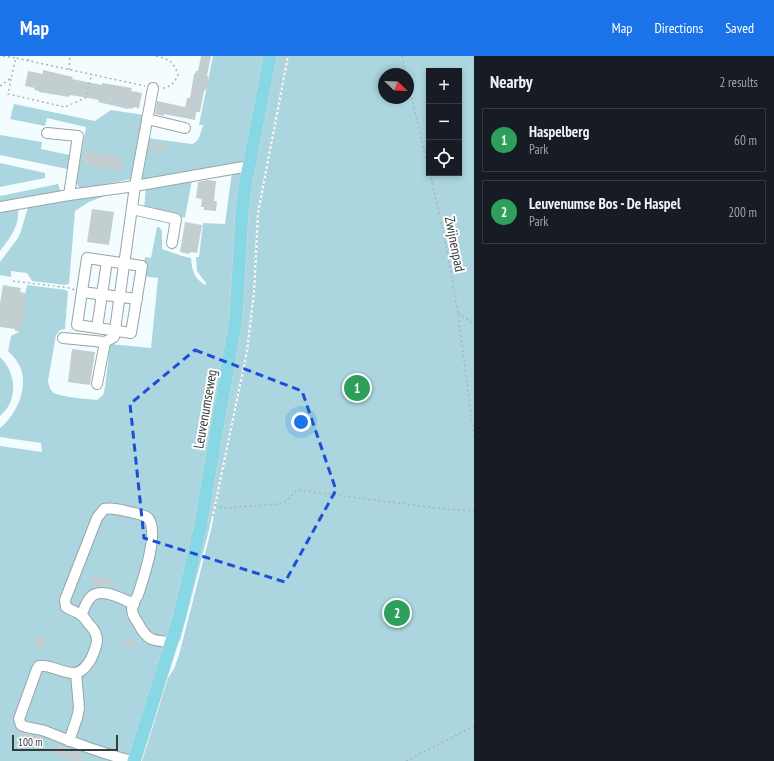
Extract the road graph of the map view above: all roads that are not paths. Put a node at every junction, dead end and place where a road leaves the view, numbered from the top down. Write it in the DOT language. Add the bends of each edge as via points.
graph roads {
  1 [pos="270,56"];
  2 [pos="153,88"];
  3 [pos="147,119"];
  4 [pos="185,128"];
  5 [pos="47,133"];
  6 [pos="249,166"];
  7 [pos="135,186"];
  8 [pos="69,195"];
  9 [pos="0,207"];
  10 [pos="132,209"];
  11 [pos="172,243"];
  12 [pos="106,261"];
  13 [pos="124,263"];
  14 [pos="82,292"];
  15 [pos="102,295"];
  16 [pos="119,297"];
  17 [pos="137,299"];
  18 [pos="97,328"];
  19 [pos="114,331"];
  20 [pos="63,338"];
  21 [pos="105,342"];
  22 [pos="97,384"];
  23 [pos="134,604"];
  24 [pos="81,615"];
  25 [pos="172,642"];
  26 [pos="76,673"];
  27 [pos="69,741"];
  28 [pos="133,761"];
  1 -- 6 [label="main road, Leuvenumseweg"];
  2 -- 3 [label="lane"];
  3 -- 4 [label="lane"];
  3 -- 7 [label="lane"];
  5 -- 8 [label="lane" via="78,136"];
  6 -- 7 [label="lane"];
  6 -- 25 [label="main road, Leuvenumseweg" via="242,212 238,299 232,350 200,528"];
  7 -- 8 [label="lane"];
  7 -- 10 [label="lane"];
  8 -- 9 [label="lane"];
  10 -- 11 [label="lane" via="176,219"];
  10 -- 13 [label="lane"];
  12 -- 13 [label="lane"];
  12 -- 14 [label="lane" via="87,258"];
  12 -- 15 [label="lane"];
  13 -- 16 [label="lane"];
  13 -- 17 [label="lane" via="142,266"];
  14 -- 15 [label="lane"];
  14 -- 18 [label="lane" via="77,325"];
  15 -- 16 [label="lane"];
  15 -- 18 [label="lane"];
  16 -- 17 [label="lane"];
  16 -- 19 [label="lane"];
  17 -- 19 [label="lane" via="132,333"];
  18 -- 19 [label="lane"];
  19 -- 21 [label="lane" via="114,337"];
  20 -- 21 [label="lane"];
  21 -- 22 [label="lane"];
  23 -- 24 [label="lane" via="107,594 95,594 88,599"];
  23 -- 24 [label="lane" via="151,545 150,522 141,515 108,508 97,518 65,600 68,609"];
  23 -- 25 [label="lane" via="134,617 144,635 150,639"];
  24 -- 26 [label="lane" via="98,636 87,665"];
  25 -- 28 [label="main road, Leuvenumseweg"];
  26 -- 27 [label="lane" via="79,708"];
  26 -- 27 [label="lane" via="39,666 19,719 25,727 42,730"];
  27 -- 28 [label="lane"];
}
